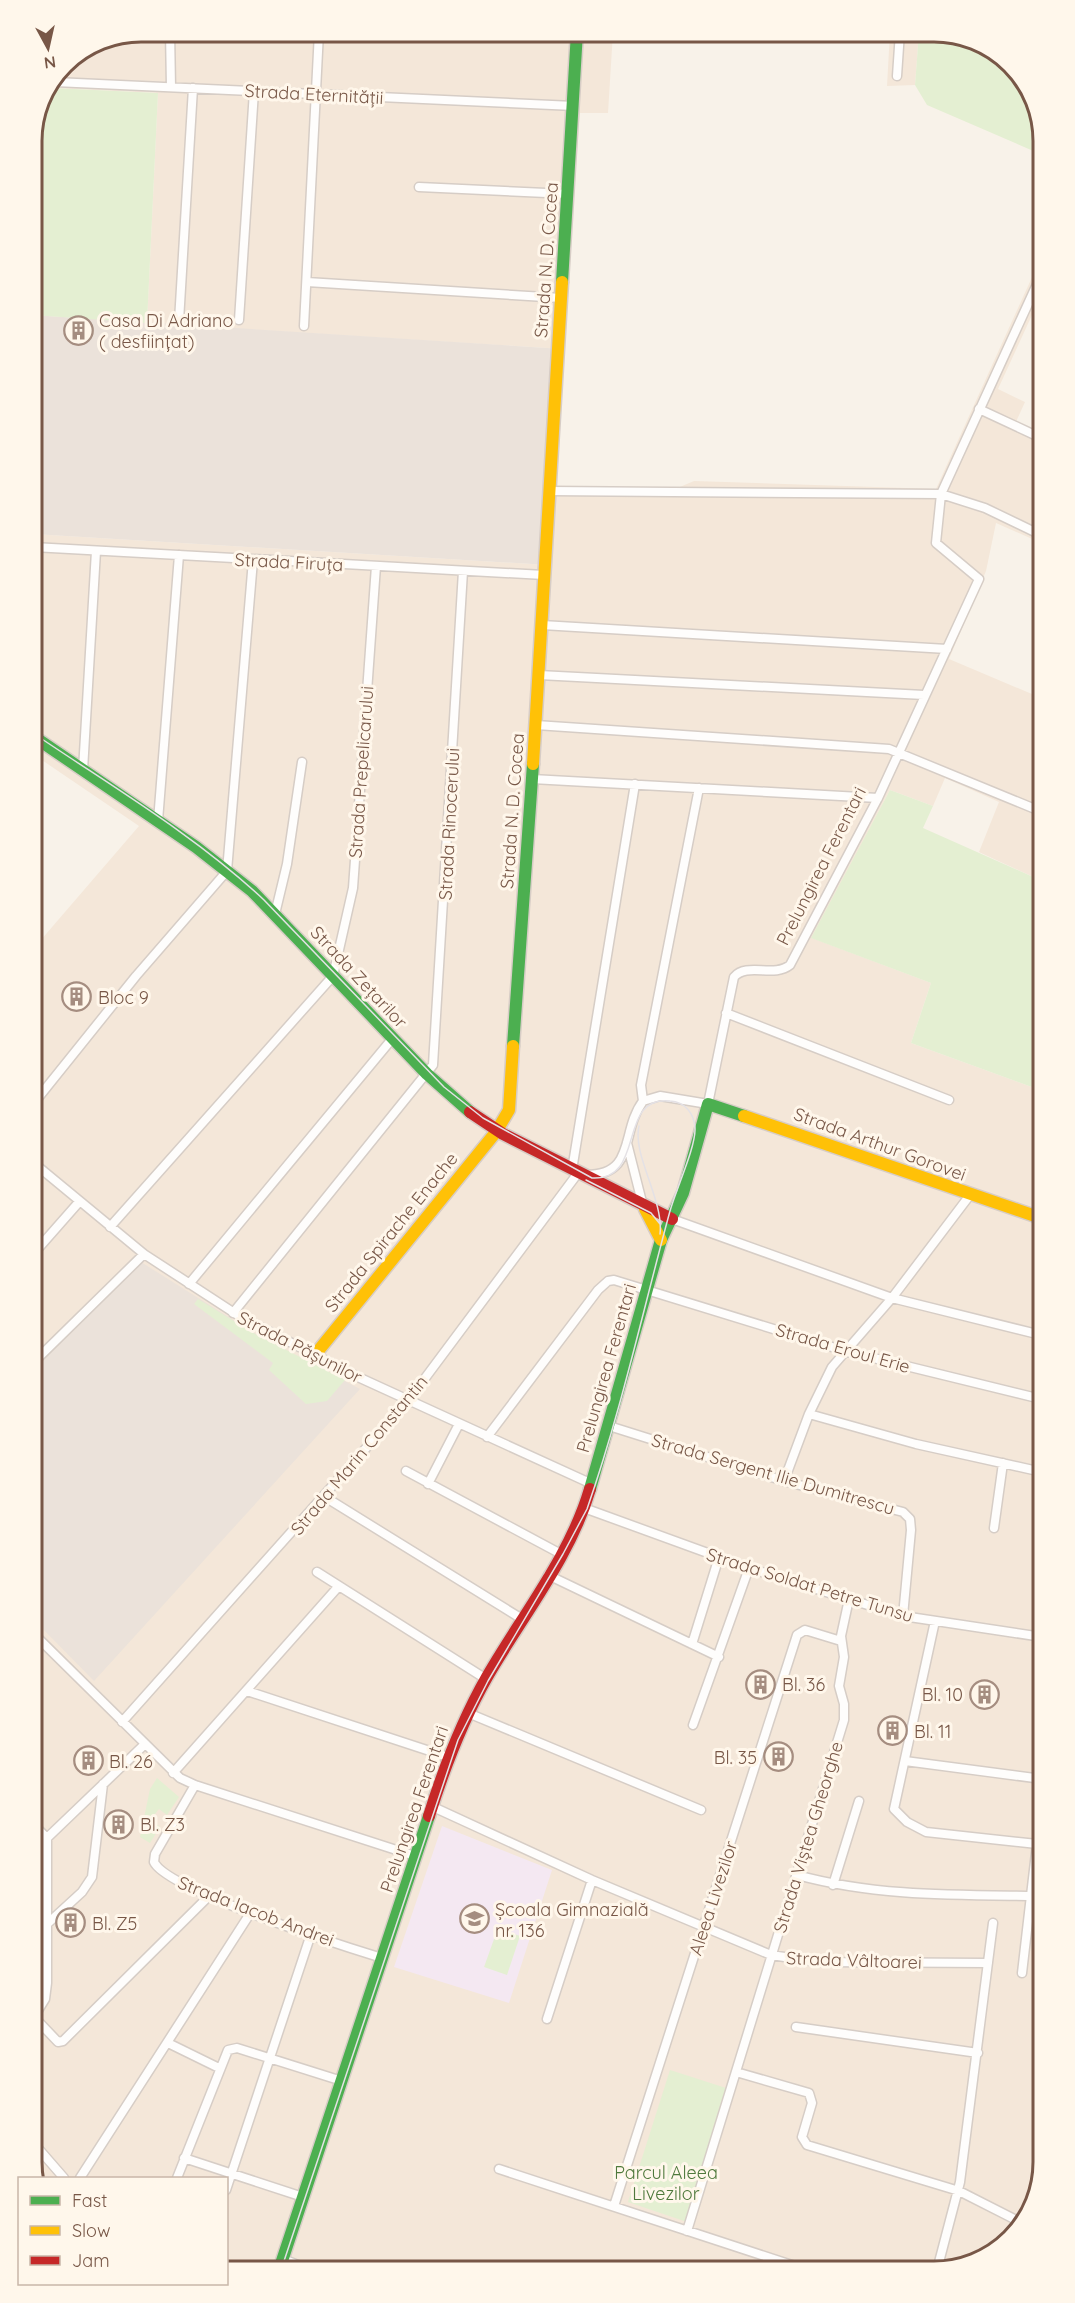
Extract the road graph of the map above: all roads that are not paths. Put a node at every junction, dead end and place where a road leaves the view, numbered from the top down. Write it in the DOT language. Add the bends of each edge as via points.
graph roads {
  1 [pos="170,42"];
  2 [pos="319,42"];
  3 [pos="577,42"];
  4 [pos="899,42"];
  5 [pos="897,76"];
  6 [pos="62,82"];
  7 [pos="171,87"];
  8 [pos="193,88"];
  9 [pos="254,91"];
  10 [pos="316,94"];
  11 [pos="574,106"];
  12 [pos="419,187"];
  13 [pos="568,194"];
  14 [pos="307,282"];
  15 [pos="1033,293"];
  16 [pos="561,298"];
  17 [pos="239,320"];
  18 [pos="179,321"];
  19 [pos="304,326"];
  20 [pos="979,409"];
  21 [pos="1033,435"];
  22 [pos="550,491"];
  23 [pos="941,494"];
  24 [pos="1033,531"];
  25 [pos="42,548"];
  26 [pos="96,551"];
  27 [pos="179,555"];
  28 [pos="253,560"];
  29 [pos="376,566"];
  30 [pos="463,571"];
  31 [pos="544,574"];
  32 [pos="542,625"];
  33 [pos="947,649"];
  34 [pos="538,675"];
  35 [pos="924,695"];
  36 [pos="536,724"];
  37 [pos="42,742"];
  38 [pos="899,751"];
  39 [pos="302,762"];
  40 [pos="83,770"];
  41 [pos="532,778"];
  42 [pos="635,784"];
  43 [pos="699,788"];
  44 [pos="878,798"];
  45 [pos="1033,808"];
  46 [pos="158,821"];
  47 [pos="227,871"];
  48 [pos="275,914"];
  49 [pos="333,976"];
  50 [pos="726,1013"];
  51 [pos="392,1039"];
  52 [pos="427,1074"];
  53 [pos="42,1093"];
  54 [pos="949,1100"];
  55 [pos="643,1101"];
  56 [pos="708,1104"];
  57 [pos="497,1130"];
  58 [pos="627,1143"];
  59 [pos="42,1171"];
  60 [pos="578,1173"];
  61 [pos="970,1195"];
  62 [pos="79,1202"];
  63 [pos="643,1206"];
  64 [pos="1033,1215"];
  65 [pos="672,1219"];
  66 [pos="110,1227"];
  67 [pos="661,1240"];
  68 [pos="42,1244"];
  69 [pos="144,1254"];
  70 [pos="189,1284"];
  71 [pos="647,1289"];
  72 [pos="892,1298"];
  73 [pos="233,1313"];
  74 [pos="1033,1333"];
  75 [pos="845,1351"];
  76 [pos="42,1354"];
  77 [pos="314,1356"];
  78 [pos="1033,1397"];
  79 [pos="408,1401"];
  80 [pos="809,1414"];
  81 [pos="459,1425"];
  82 [pos="609,1426"];
  83 [pos="487,1437"];
  84 [pos="1003,1464"];
  85 [pos="1033,1470"];
  86 [pos="405,1472"];
  87 [pos="784,1481"];
  88 [pos="428,1484"];
  89 [pos="592,1485"];
  90 [pos="325,1497"];
  91 [pos="584,1508"];
  92 [pos="994,1528"];
  93 [pos="561,1554"];
  94 [pos="718,1557"];
  95 [pos="749,1568"];
  96 [pos="317,1572"];
  97 [pos="548,1575"];
  98 [pos="338,1587"];
  99 [pos="849,1599"];
  100 [pos="903,1616"];
  101 [pos="522,1619"];
  102 [pos="935,1621"];
  103 [pos="1033,1636"];
  104 [pos="842,1641"];
  105 [pos="42,1642"];
  106 [pos="692,1644"];
  107 [pos="719,1657"];
  108 [pos="486,1679"];
  109 [pos="247,1691"];
  110 [pos="468,1713"];
  111 [pos="122,1722"];
  112 [pos="693,1725"];
  113 [pos="144,1745"];
  114 [pos="448,1757"];
  115 [pos="905,1761"];
  116 [pos="174,1773"];
  117 [pos="1033,1778"];
  118 [pos="103,1784"];
  119 [pos="195,1785"];
  120 [pos="859,1801"];
  121 [pos="431,1806"];
  122 [pos="701,1810"];
  123 [pos="42,1833"];
  124 [pos="47,1838"];
  125 [pos="1033,1844"];
  126 [pos="415,1856"];
  127 [pos="1033,1874"];
  128 [pos="797,1875"];
  129 [pos="592,1881"];
  130 [pos="833,1885"];
  131 [pos="42,1886"];
  132 [pos="209,1896"];
  133 [pos="1030,1896"];
  134 [pos="42,1902"];
  135 [pos="251,1912"];
  136 [pos="993,1923"];
  137 [pos="46,1925"];
  138 [pos="703,1929"];
  139 [pos="311,1934"];
  140 [pos="771,1955"];
  141 [pos="382,1958"];
  142 [pos="988,1964"];
  143 [pos="1022,1973"];
  144 [pos="42,2001"];
  145 [pos="547,2019"];
  146 [pos="42,2024"];
  147 [pos="796,2026"];
  148 [pos="168,2043"];
  149 [pos="978,2053"];
  150 [pos="269,2058"];
  151 [pos="219,2068"];
  152 [pos="736,2072"];
  153 [pos="342,2081"];
  154 [pos="42,2152"];
  155 [pos="184,2158"];
  156 [pos="500,2169"];
  157 [pos="232,2174"];
  158 [pos="63,2177"];
  159 [pos="81,2177"];
  160 [pos="177,2177"];
  161 [pos="228,2185"];
  162 [pos="959,2191"];
  163 [pos="303,2197"];
  164 [pos="614,2206"];
  165 [pos="1014,2219"];
  166 [pos="687,2231"];
  167 [pos="282,2261"];
  168 [pos="780,2261"];
  169 [pos="940,2261"];
  1 -- 7 [label="street"];
  2 -- 10 [label="street"];
  3 -- 11 [label="main road, Strada N. D. Cocea"];
  4 -- 5 [label="street"];
  6 -- 7 [label="street, Strada Eternității"];
  7 -- 8 [label="street, Strada Eternității"];
  8 -- 9 [label="street, Strada Eternității"];
  8 -- 18 [label="street"];
  9 -- 10 [label="street, Strada Eternității"];
  9 -- 17 [label="street"];
  10 -- 11 [label="street, Strada Eternității"];
  10 -- 14 [label="street"];
  11 -- 13 [label="main road, Strada N. D. Cocea"];
  12 -- 13 [label="street"];
  13 -- 16 [label="main road, Strada N. D. Cocea"];
  14 -- 16 [label="street"];
  14 -- 19 [label="street"];
  15 -- 20 [label="street"];
  16 -- 22 [label="main road, Strada N. D. Cocea"];
  20 -- 21 [label="street"];
  20 -- 23 [label="street"];
  22 -- 23 [label="street"];
  22 -- 31 [label="main road, Strada N. D. Cocea"];
  23 -- 24 [label="street" via="985,508"];
  23 -- 33 [label="street, Prelungirea Ferentari" via="936,543 979,579"];
  25 -- 26 [label="street, Strada Firuța"];
  26 -- 27 [label="street, Strada Firuța"];
  26 -- 40 [label="street"];
  27 -- 28 [label="street, Strada Firuța"];
  27 -- 46 [label="street"];
  28 -- 29 [label="street, Strada Firuța"];
  28 -- 47 [label="street"];
  29 -- 30 [label="street, Strada Firuța"];
  29 -- 49 [label="street, Strada Prepelicarului" via="352,898"];
  30 -- 31 [label="street, Strada Firuța"];
  30 -- 52 [label="street, Strada Rinocerului" via="435,1058"];
  31 -- 32 [label="main road, Strada N. D. Cocea"];
  32 -- 33 [label="street"];
  32 -- 34 [label="main road, Strada N. D. Cocea"];
  33 -- 35 [label="street, Prelungirea Ferentari"];
  34 -- 35 [label="street"];
  34 -- 36 [label="main road, Strada N. D. Cocea"];
  35 -- 38 [label="street, Prelungirea Ferentari"];
  36 -- 38 [label="street"];
  36 -- 41 [label="main road, Strada N. D. Cocea"];
  37 -- 40 [label="main road, Strada Zețarilor"];
  38 -- 44 [label="street, Prelungirea Ferentari"];
  38 -- 45 [label="street"];
  39 -- 48 [label="street" via="287,864"];
  40 -- 46 [label="main road, Strada Zețarilor"];
  41 -- 42 [label="street"];
  41 -- 57 [label="main road, Strada N. D. Cocea" via="509,1110"];
  42 -- 43 [label="street"];
  42 -- 60 [label="street, Strada Marin Constantin"];
  43 -- 44 [label="street"];
  43 -- 55 [label="street" via="641,1084"];
  44 -- 50 [label="street, Prelungirea Ferentari" via="790,965 779,971 736,974"];
  46 -- 47 [label="main road, Strada Zețarilor"];
  47 -- 48 [label="main road, Strada Zețarilor"];
  47 -- 53 [label="street" via="135,976"];
  48 -- 49 [label="main road, Strada Zețarilor"];
  49 -- 51 [label="main road, Strada Zețarilor"];
  49 -- 66 [label="street"];
  50 -- 54 [label="street"];
  50 -- 56 [label="street, Prelungirea Ferentari"];
  51 -- 52 [label="main road, Strada Zețarilor"];
  51 -- 70 [label="street"];
  52 -- 57 [label="main road, Strada Zețarilor"];
  52 -- 73 [label="street"];
  55 -- 56 [label="street" via="660,1095"];
  55 -- 58 [label="street"];
  56 -- 61 [label="main road, Strada Arthur Gorovei"];
  56 -- 65 [label="main road, Prelungirea Ferentari" via="694,1159"];
  57 -- 60 [label="main road, Strada Zețarilor"];
  57 -- 77 [label="main road, Strada Spirache Enache"];
  58 -- 60 [label="street" via="612,1171"];
  58 -- 63 [label="street"];
  59 -- 62 [label="street, Strada Pășunilor"];
  60 -- 63 [label="main road, Strada Zețarilor"];
  60 -- 79 [label="street, Strada Marin Constantin"];
  61 -- 64 [label="main road, Strada Arthur Gorovei"];
  61 -- 72 [label="street"];
  62 -- 66 [label="street, Strada Pășunilor"];
  62 -- 68 [label="street"];
  63 -- 65 [label="main road, Strada Zețarilor"];
  63 -- 67 [label="main road"];
  65 -- 67 [label="main road, Prelungirea Ferentari"];
  65 -- 72 [label="street"];
  66 -- 69 [label="street, Strada Pășunilor"];
  67 -- 71 [label="main road, Prelungirea Ferentari"];
  69 -- 70 [label="street, Strada Pășunilor"];
  69 -- 76 [label="street"];
  70 -- 73 [label="street, Strada Pășunilor"];
  71 -- 75 [label="street, Strada Eroul Erie"];
  71 -- 82 [label="main road, Prelungirea Ferentari"];
  71 -- 83 [label="street, Strada Eroul Erie" via="614,1280 603,1284"];
  72 -- 74 [label="street"];
  72 -- 75 [label="street"];
  73 -- 77 [label="street, Strada Pășunilor"];
  75 -- 78 [label="street, Strada Eroul Erie"];
  75 -- 80 [label="street" via="832,1367"];
  77 -- 79 [label="street, Strada Pășunilor"];
  79 -- 81 [label="street, Strada Pășunilor"];
  79 -- 90 [label="street, Strada Marin Constantin"];
  80 -- 84 [label="street"];
  80 -- 87 [label="street"];
  81 -- 83 [label="street, Strada Pășunilor"];
  81 -- 88 [label="street"];
  82 -- 87 [label="street, Strada Sergent Ilie Dumitrescu"];
  82 -- 89 [label="main road, Prelungirea Ferentari"];
  83 -- 89 [label="street, Strada Pășunilor"];
  84 -- 85 [label="street"];
  84 -- 92 [label="street"];
  86 -- 88 [label="street"];
  87 -- 100 [label="street, Strada Sergent Ilie Dumitrescu" via="908,1515 911,1530"];
  88 -- 93 [label="street"];
  89 -- 91 [label="main road, Prelungirea Ferentari"];
  90 -- 101 [label="street"];
  90 -- 111 [label="street, Strada Marin Constantin"];
  91 -- 93 [label="main road, Prelungirea Ferentari"];
  91 -- 94 [label="street, Strada Soldat Petre Tunsu"];
  93 -- 97 [label="main road, Prelungirea Ferentari"];
  94 -- 95 [label="street, Strada Soldat Petre Tunsu"];
  94 -- 106 [label="street"];
  95 -- 99 [label="street, Strada Soldat Petre Tunsu"];
  95 -- 107 [label="street"];
  96 -- 98 [label="street"];
  97 -- 101 [label="main road, Prelungirea Ferentari"];
  97 -- 106 [label="street"];
  98 -- 108 [label="street"];
  98 -- 109 [label="street"];
  99 -- 100 [label="street, Strada Soldat Petre Tunsu"];
  99 -- 104 [label="street, Strada Viștea Gheorghe"];
  100 -- 102 [label="street, Strada Soldat Petre Tunsu"];
  101 -- 108 [label="main road, Prelungirea Ferentari"];
  102 -- 103 [label="street, Strada Soldat Petre Tunsu"];
  102 -- 115 [label="street"];
  104 -- 128 [label="street, Strada Viștea Gheorghe" via="844,1665 839,1686 844,1720"];
  104 -- 138 [label="street, Aleea Livezilor" via="805,1630 797,1635"];
  105 -- 111 [label="street"];
  106 -- 107 [label="street"];
  107 -- 112 [label="street"];
  108 -- 110 [label="main road, Prelungirea Ferentari"];
  109 -- 114 [label="street"];
  109 -- 116 [label="street"];
  110 -- 114 [label="main road, Prelungirea Ferentari"];
  110 -- 122 [label="street"];
  111 -- 113 [label="street"];
  113 -- 116 [label="street"];
  113 -- 118 [label="street"];
  114 -- 121 [label="main road, Prelungirea Ferentari"];
  115 -- 117 [label="street"];
  115 -- 125 [label="street" via="894,1809 907,1822 926,1832"];
  116 -- 119 [label="street"];
  118 -- 124 [label="street"];
  118 -- 137 [label="street" via="92,1877 82,1892"];
  119 -- 126 [label="street"];
  119 -- 132 [label="street, Strada Iacob Andrei" via="158,1848 154,1862 166,1875"];
  120 -- 130 [label="street"];
  121 -- 126 [label="main road, Prelungirea Ferentari"];
  121 -- 129 [label="street, Strada Vâltoarei"];
  123 -- 124 [label="street"];
  124 -- 131 [label="street"];
  126 -- 141 [label="main road, Prelungirea Ferentari"];
  127 -- 133 [label="street"];
  128 -- 130 [label="street"];
  128 -- 140 [label="street, Strada Viștea Gheorghe"];
  129 -- 138 [label="street, Strada Vâltoarei"];
  129 -- 145 [label="street"];
  130 -- 133 [label="street" via="907,1894"];
  132 -- 135 [label="street, Strada Iacob Andrei"];
  132 -- 146 [label="street" via="63,2041 58,2042"];
  133 -- 143 [label="street"];
  134 -- 137 [label="street"];
  135 -- 139 [label="street, Strada Iacob Andrei"];
  135 -- 148 [label="street"];
  136 -- 142 [label="street"];
  137 -- 144 [label="street" via="46,1993"];
  138 -- 140 [label="street, Strada Vâltoarei"];
  138 -- 164 [label="street, Aleea Livezilor"];
  139 -- 141 [label="street, Strada Iacob Andrei"];
  139 -- 150 [label="street"];
  140 -- 142 [label="street, Strada Vâltoarei" via="818,1962"];
  140 -- 152 [label="street, Strada Viștea Gheorghe"];
  141 -- 153 [label="main road, Prelungirea Ferentari"];
  142 -- 149 [label="street"];
  147 -- 149 [label="street"];
  148 -- 151 [label="street"];
  148 -- 159 [label="street"];
  149 -- 162 [label="street"];
  150 -- 151 [label="street" via="231,2048"];
  150 -- 153 [label="street"];
  150 -- 157 [label="street"];
  151 -- 155 [label="street"];
  152 -- 162 [label="street" via="809,2093 812,2103 802,2137 807,2145"];
  152 -- 166 [label="street"];
  153 -- 163 [label="main road, Prelungirea Ferentari"];
  154 -- 158 [label="street"];
  155 -- 157 [label="street"];
  155 -- 160 [label="street"];
  156 -- 164 [label="street"];
  157 -- 161 [label="street"];
  157 -- 163 [label="street"];
  162 -- 165 [label="street"];
  162 -- 169 [label="street"];
  163 -- 167 [label="main road, Prelungirea Ferentari"];
  164 -- 166 [label="street"];
  166 -- 168 [label="street"];
}
